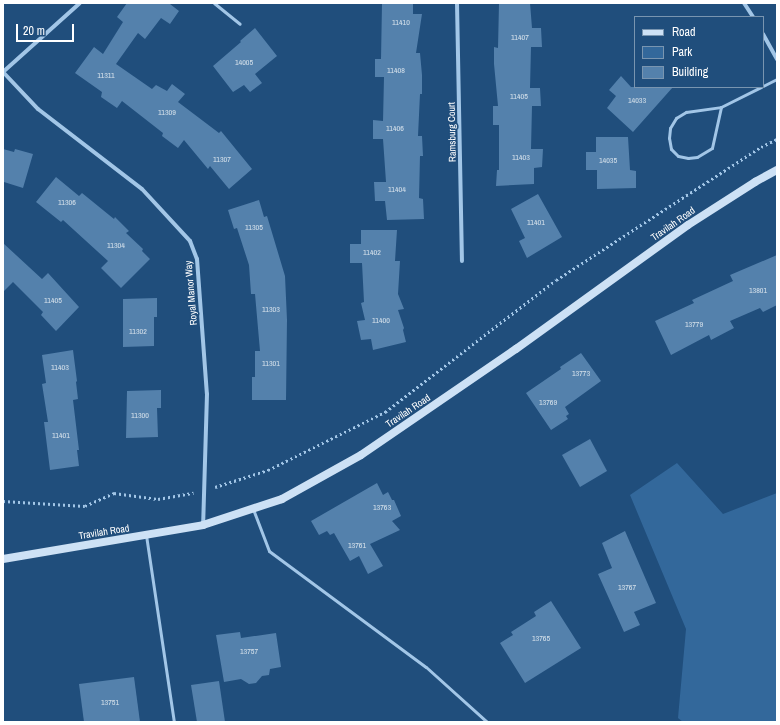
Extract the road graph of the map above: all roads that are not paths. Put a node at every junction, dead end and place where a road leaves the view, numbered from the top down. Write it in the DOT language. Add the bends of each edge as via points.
graph roads {
  1 [pos="80,3"];
  2 [pos="214,3"];
  3 [pos="457,3"];
  4 [pos="744,3"];
  5 [pos="752,16"];
  6 [pos="240,24"];
  7 [pos="764,36"];
  8 [pos="777,59"];
  9 [pos="3,72"];
  10 [pos="777,79"];
  11 [pos="764,85"];
  12 [pos="758,88"];
  13 [pos="721,107"];
  14 [pos="777,170"];
  15 [pos="462,261"];
  16 [pos="253,509"];
  17 [pos="203,525"];
  18 [pos="146,535"];
  19 [pos="3,559"];
  20 [pos="174,722"];
  21 [pos="487,722"];
  1 -- 9 [label="street"];
  2 -- 6 [label="lane"];
  3 -- 15 [label="street, Ramsburg Court"];
  4 -- 5 [label="street"];
  7 -- 8 [label="street"];
  9 -- 17 [label="street, Royal Manor Way" via="38,109 142,189 190,241 197,259 207,394"];
  10 -- 11 [label="lane"];
  12 -- 13 [label="lane"];
  13 -- 13 [label="lane" via="686,112 676,118 670,128 671,149 678,156 688,158 697,157 712,148"];
  14 -- 16 [label="main road, Travilah Road" via="688,225 516,349 361,455 282,499"];
  16 -- 17 [label="main road, Travilah Road"];
  16 -- 21 [label="lane" via="269,551 426,667"];
  17 -- 18 [label="main road, Travilah Road"];
  18 -- 19 [label="main road, Travilah Road"];
  18 -- 20 [label="lane"];
}
